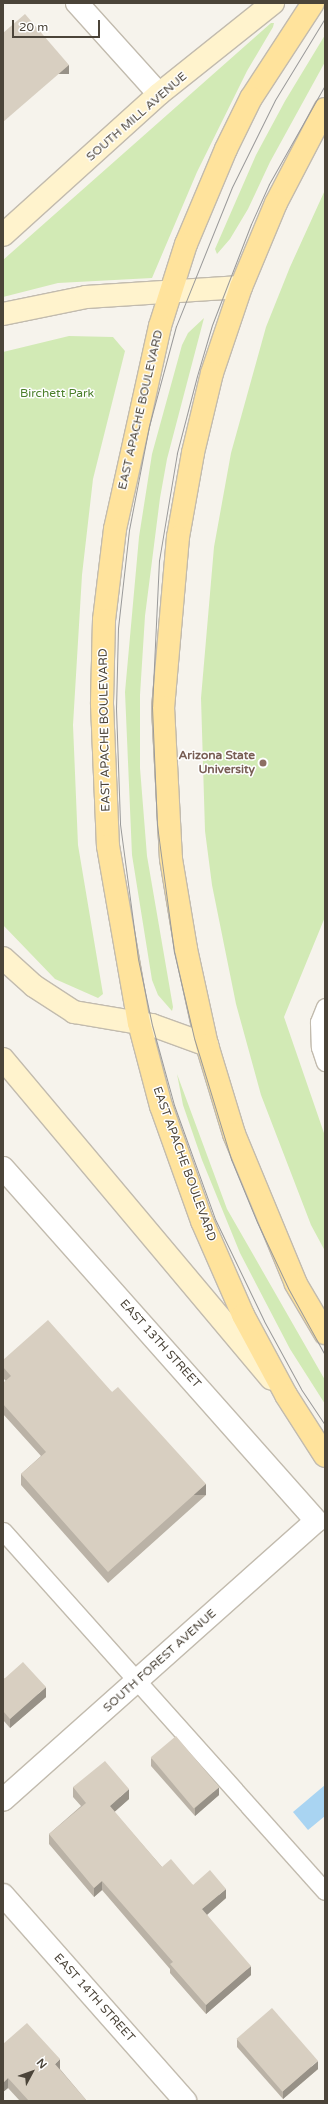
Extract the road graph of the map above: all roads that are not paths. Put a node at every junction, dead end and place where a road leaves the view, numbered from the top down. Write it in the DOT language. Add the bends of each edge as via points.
graph roads {
  1 [pos="77,3"];
  2 [pos="274,3"];
  3 [pos="313,3"];
  4 [pos="159,94"];
  5 [pos="325,109"];
  6 [pos="3,235"];
  7 [pos="241,287"];
  8 [pos="170,293"];
  9 [pos="3,314"];
  10 [pos="3,958"];
  11 [pos="325,1007"];
  12 [pos="139,1023"];
  13 [pos="207,1045"];
  14 [pos="3,1059"];
  15 [pos="325,1062"];
  16 [pos="3,1168"];
  17 [pos="325,1333"];
  18 [pos="286,1395"];
  19 [pos="325,1456"];
  20 [pos="316,1521"];
  21 [pos="3,1531"];
  22 [pos="137,1682"];
  23 [pos="3,1800"];
  24 [pos="325,1891"];
  25 [pos="3,1895"];
  26 [pos="185,2101"];
  1 -- 4 [label="street"];
  2 -- 4 [label="street, SOUTH MILL AVENUE"];
  3 -- 8 [label="main road, EAST APACHE BOULEVARD" via="251,98 226,149 186,244"];
  4 -- 6 [label="street, SOUTH MILL AVENUE"];
  5 -- 7 [label="main road" via="276,202"];
  7 -- 8 [label="street"];
  7 -- 13 [label="main road" via="212,373 193,453 178,537 163,707 171,859 186,949"];
  8 -- 9 [label="street" via="86,297"];
  8 -- 12 [label="main road, EAST APACHE BOULEVARD" via="136,421 115,529 104,620 102,718 108,846"];
  10 -- 12 [label="street" via="34,986 74,1012"];
  11 -- 15 [label="lane" via="319,1022 320,1047"];
  12 -- 13 [label="street" via="166,1029"];
  12 -- 18 [label="main road, EAST APACHE BOULEVARD" via="161,1106 202,1221 243,1315"];
  13 -- 17 [label="main road" via="234,1134 296,1284"];
  14 -- 18 [label="street"];
  16 -- 20 [label="street, EAST 13TH STREET"];
  18 -- 19 [label="main road, EAST APACHE BOULEVARD"];
  20 -- 22 [label="street, SOUTH FOREST AVENUE"];
  21 -- 22 [label="lane"];
  22 -- 23 [label="street, SOUTH FOREST AVENUE"];
  22 -- 24 [label="lane"];
  25 -- 26 [label="street, EAST 14TH STREET"];
}
